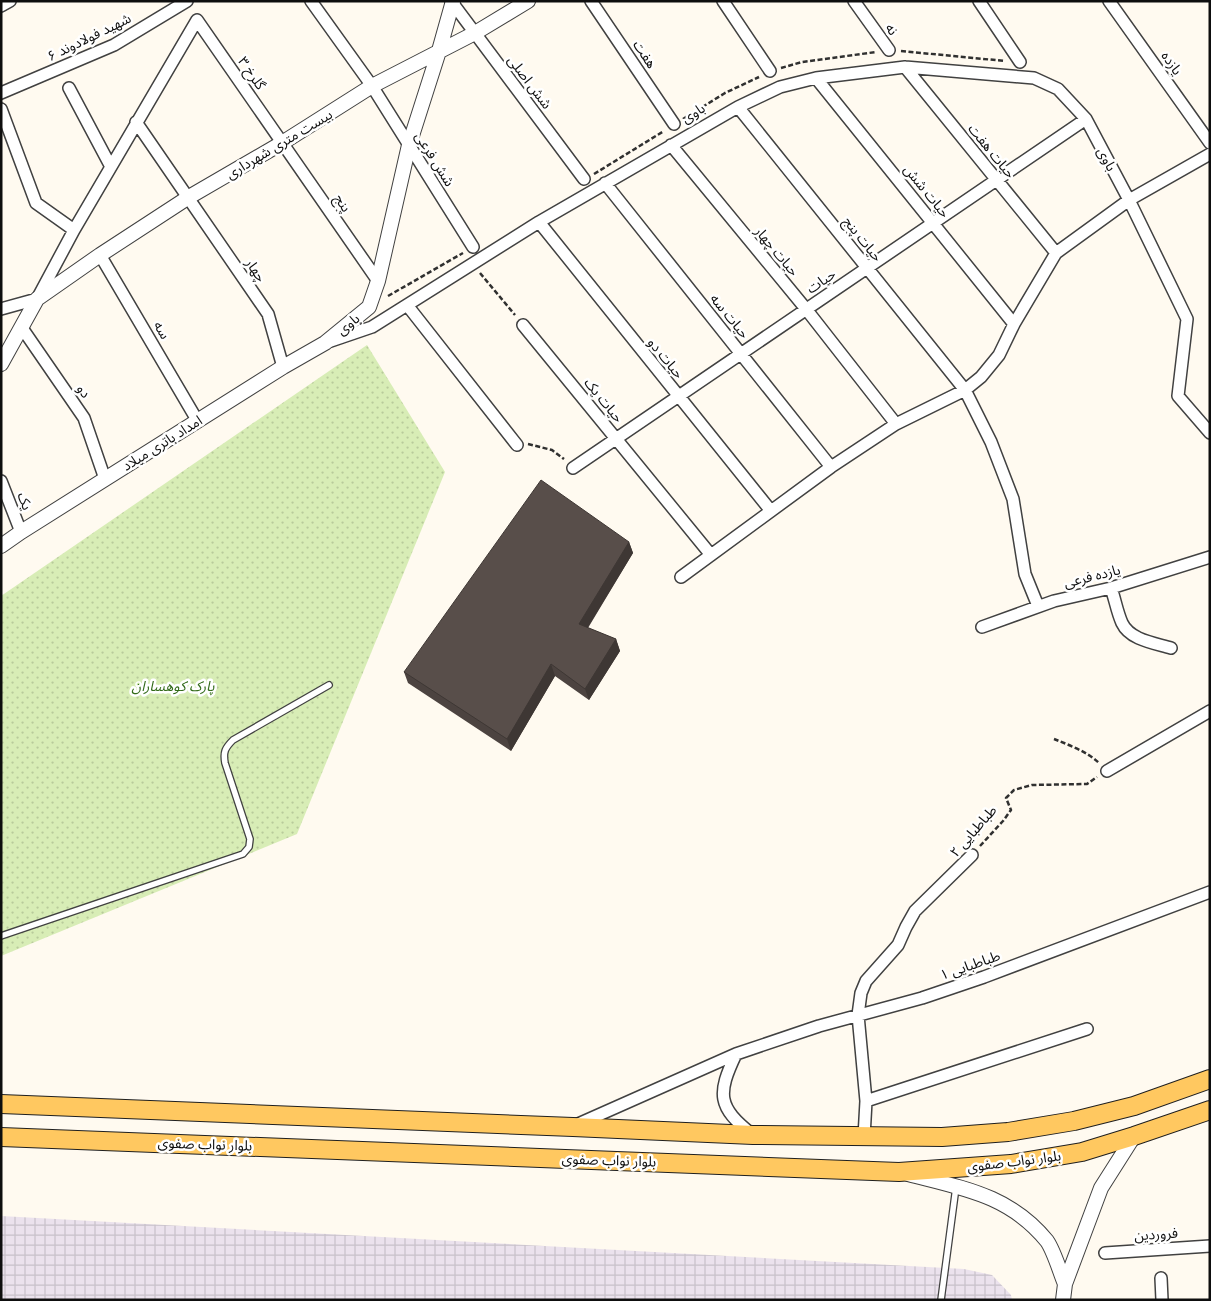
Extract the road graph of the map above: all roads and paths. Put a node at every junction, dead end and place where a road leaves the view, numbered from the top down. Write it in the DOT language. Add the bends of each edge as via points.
graph roads {
  1 [pos="10,1"];
  2 [pos="187,1"];
  3 [pos="311,1"];
  4 [pos="528,1"];
  5 [pos="591,1"];
  6 [pos="723,1"];
  7 [pos="854,1"];
  8 [pos="979,1"];
  9 [pos="1109,1"];
  10 [pos="452,2"];
  11 [pos="1,6"];
  12 [pos="475,33"];
  13 [pos="889,50"];
  14 [pos="439,51"];
  15 [pos="1020,62"];
  16 [pos="905,67"];
  17 [pos="770,71"];
  18 [pos="816,78"];
  19 [pos="372,86"];
  20 [pos="69,88"];
  21 [pos="1,93"];
  22 [pos="738,107"];
  23 [pos="1,108"];
  24 [pos="1086,119"];
  25 [pos="136,122"];
  26 [pos="674,124"];
  27 [pos="282,143"];
  28 [pos="1210,143"];
  29 [pos="409,145"];
  30 [pos="671,146"];
  31 [pos="1210,154"];
  32 [pos="111,167"];
  33 [pos="584,179"];
  34 [pos="996,180"];
  35 [pos="606,183"];
  36 [pos="189,198"];
  37 [pos="1129,200"];
  38 [pos="539,222"];
  39 [pos="933,223"];
  40 [pos="74,230"];
  41 [pos="473,247"];
  42 [pos="1056,253"];
  43 [pos="100,255"];
  44 [pos="473,264"];
  45 [pos="867,268"];
  46 [pos="378,281"];
  47 [pos="37,299"];
  48 [pos="407,305"];
  49 [pos="369,307"];
  50 [pos="1,309"];
  51 [pos="806,309"];
  52 [pos="1014,324"];
  53 [pos="523,325"];
  54 [pos="22,328"];
  55 [pos="325,343"];
  56 [pos="741,353"];
  57 [pos="1,364"];
  58 [pos="283,367"];
  59 [pos="965,390"];
  60 [pos="678,396"];
  61 [pos="197,420"];
  62 [pos="896,424"];
  63 [pos="1210,433"];
  64 [pos="616,438"];
  65 [pos="517,445"];
  66 [pos="831,467"];
  67 [pos="573,468"];
  68 [pos="105,479"];
  69 [pos="1,481"];
  70 [pos="771,511"];
  71 [pos="21,532"];
  72 [pos="1,546"];
  73 [pos="711,555"];
  74 [pos="1210,557"];
  75 [pos="681,577"];
  76 [pos="1111,588"];
  77 [pos="1038,606"];
  78 [pos="982,627"];
  79 [pos="1171,648"];
  80 [pos="329,685"];
  81 [pos="1210,711"];
  82 [pos="1054,739"];
  83 [pos="1107,771"];
  84 [pos="972,855"];
  85 [pos="1210,892"];
  86 [pos="1,936"];
  87 [pos="858,1015"];
  88 [pos="1087,1029"];
  89 [pos="736,1054"];
  90 [pos="1210,1079"];
  91 [pos="866,1101"];
  92 [pos="1,1104"];
  93 [pos="1210,1110"];
  94 [pos="573,1127"];
  95 [pos="753,1135"];
  96 [pos="1,1136"];
  97 [pos="1134,1136"];
  98 [pos="864,1137"];
  99 [pos="899,1172"];
  100 [pos="956,1187"];
  101 [pos="1210,1246"];
  102 [pos="1105,1253"];
  103 [pos="1161,1278"];
  104 [pos="1065,1284"];
  105 [pos="941,1300"];
  106 [pos="1063,1300"];
  107 [pos="1162,1300"];
  1 -- 11 [label="street"];
  2 -- 21 [label="street, شهید فولادوند ۶" via="114,44"];
  3 -- 19 [label="street, شش فرعی"];
  4 -- 12 [label="street, بیست متری شهرداری"];
  5 -- 26 [label="street, هفت"];
  6 -- 17 [label="street"];
  7 -- 13 [label="street, نه"];
  8 -- 15 [label="street"];
  9 -- 28 [label="street, یازده"];
  10 -- 12 [label="street, شش اصلی"];
  10 -- 14 [label="street"];
  12 -- 14 [label="street, بیست متری شهرداری"];
  12 -- 33 [label="street, شش اصلی"];
  13 -- 15 [label="path, باوی"];
  13 -- 17 [label="path, باوی" via="802,62"];
  14 -- 19 [label="street, بیست متری شهرداری"];
  14 -- 29 [label="street"];
  16 -- 18 [label="street, باوی"];
  16 -- 24 [label="street, باوی" via="1034,78 1058,89"];
  16 -- 34 [label="street, حیات هفت"];
  17 -- 26 [label="path, باوی"];
  18 -- 22 [label="street, باوی" via="780,87"];
  18 -- 39 [label="street, حیات شش"];
  19 -- 27 [label="street, بیست متری شهرداری"];
  19 -- 29 [label="street, شش فرعی"];
  20 -- 32 [label="street"];
  22 -- 30 [label="street, باوی"];
  22 -- 45 [label="street, حیات پنج"];
  23 -- 40 [label="street" via="36,203"];
  24 -- 34 [label="street, حیات"];
  24 -- 37 [label="street, باوی"];
  25 -- 27 [label="street, گلرخ ۳" via="197,20"];
  25 -- 32 [label="street"];
  25 -- 36 [label="street, چهار"];
  26 -- 33 [label="path, باوی"];
  27 -- 36 [label="street, بیست متری شهرداری"];
  27 -- 46 [label="street, پنج"];
  29 -- 41 [label="street, شش فرعی"];
  29 -- 46 [label="street"];
  30 -- 35 [label="street, باوی"];
  30 -- 51 [label="street, حیات چهار"];
  31 -- 37 [label="street"];
  32 -- 40 [label="street"];
  34 -- 39 [label="street, حیات"];
  34 -- 42 [label="street, حیات هفت"];
  35 -- 38 [label="street, باوی"];
  35 -- 56 [label="street, حیات سه"];
  36 -- 43 [label="street, بیست متری شهرداری"];
  36 -- 58 [label="street, چهار" via="268,314"];
  37 -- 42 [label="street"];
  37 -- 63 [label="street, باوی" via="1187,319 1178,396"];
  38 -- 44 [label="street, باوی"];
  38 -- 60 [label="street, حیات دو"];
  39 -- 45 [label="street, حیات"];
  39 -- 52 [label="street, حیات شش"];
  40 -- 47 [label="street"];
  41 -- 49 [label="path, باوی"];
  42 -- 52 [label="street"];
  43 -- 47 [label="street, بیست متری شهرداری"];
  43 -- 61 [label="street, سه"];
  44 -- 48 [label="street, باوی"];
  44 -- 53 [label="path"];
  45 -- 51 [label="street, حیات"];
  45 -- 59 [label="street, حیات پنج"];
  46 -- 49 [label="street"];
  47 -- 50 [label="street"];
  47 -- 54 [label="street"];
  48 -- 55 [label="street, باوی" via="372,327"];
  48 -- 65 [label="street"];
  49 -- 55 [label="street, باوی"];
  51 -- 56 [label="street, حیات"];
  51 -- 62 [label="street, حیات چهار"];
  52 -- 59 [label="street" via="999,355"];
  53 -- 64 [label="street, حیات یک"];
  54 -- 57 [label="street"];
  54 -- 68 [label="street, دو" via="84,418"];
  55 -- 58 [label="street, امداد باتری میلاد"];
  56 -- 60 [label="street, حیات"];
  56 -- 66 [label="street, حیات سه"];
  58 -- 61 [label="street, امداد باتری میلاد"];
  59 -- 62 [label="street"];
  59 -- 77 [label="street, حیات پنج" via="992,442 1013,500 1025,574"];
  60 -- 64 [label="street, حیات"];
  60 -- 70 [label="street, حیات دو"];
  61 -- 68 [label="street, امداد باتری میلاد"];
  62 -- 66 [label="street"];
  64 -- 67 [label="street, حیات"];
  64 -- 73 [label="street, حیات یک"];
  65 -- 67 [label="path" via="535,445 552,450"];
  66 -- 70 [label="street"];
  68 -- 71 [label="street, امداد باتری میلاد"];
  69 -- 71 [label="street, یک"];
  70 -- 73 [label="street"];
  71 -- 72 [label="street, امداد باتری میلاد"];
  73 -- 75 [label="street"];
  74 -- 76 [label="street, یازده فرعی"];
  76 -- 77 [label="street, یازده فرعی"];
  76 -- 79 [label="street" via="1122,623 1129,631 1144,641"];
  77 -- 78 [label="street, یازده فرعی"];
  80 -- 86 [label="lane" via="233,740 225,748 225,763 250,839 250,847 243,854"];
  81 -- 83 [label="street"];
  82 -- 83 [label="path" via="1095,759"];
  83 -- 84 [label="path, طباطبایی ۲" via="1086,784 1032,785 1014,790 1006,798 1010,810 1004,821"];
  84 -- 87 [label="street, طباطبایی ۲" via="915,911 898,945 866,981"];
  85 -- 87 [label="street, طباطبایی ۱" via="984,977"];
  87 -- 89 [label="street, طباطبایی ۱"];
  87 -- 91 [label="street, طباطبایی ۲"];
  88 -- 91 [label="street"];
  89 -- 94 [label="street, طباطبایی ۱"];
  89 -- 95 [label="street" via="726,1073 722,1091 726,1109"];
  90 -- 98 [label="main road" via="1134,1106 1065,1123 942,1137"];
  91 -- 98 [label="street, طباطبایی ۲"];
  92 -- 94 [label="main road"];
  93 -- 97 [label="main road, بلوار نواب صفوی"];
  94 -- 95 [label="main road"];
  95 -- 98 [label="main road"];
  96 -- 99 [label="main road, بلوار نواب صفوی"];
  97 -- 99 [label="main road, بلوار نواب صفوی" via="1082,1152 1011,1164"];
  97 -- 104 [label="street" via="1101,1188"];
  99 -- 100 [label="street"];
  100 -- 104 [label="street" via="984,1195 1020,1214 1048,1243"];
  100 -- 105 [label="lane"];
  101 -- 102 [label="street, فروردین"];
  103 -- 107 [label="street"];
  104 -- 106 [label="street"];
}
